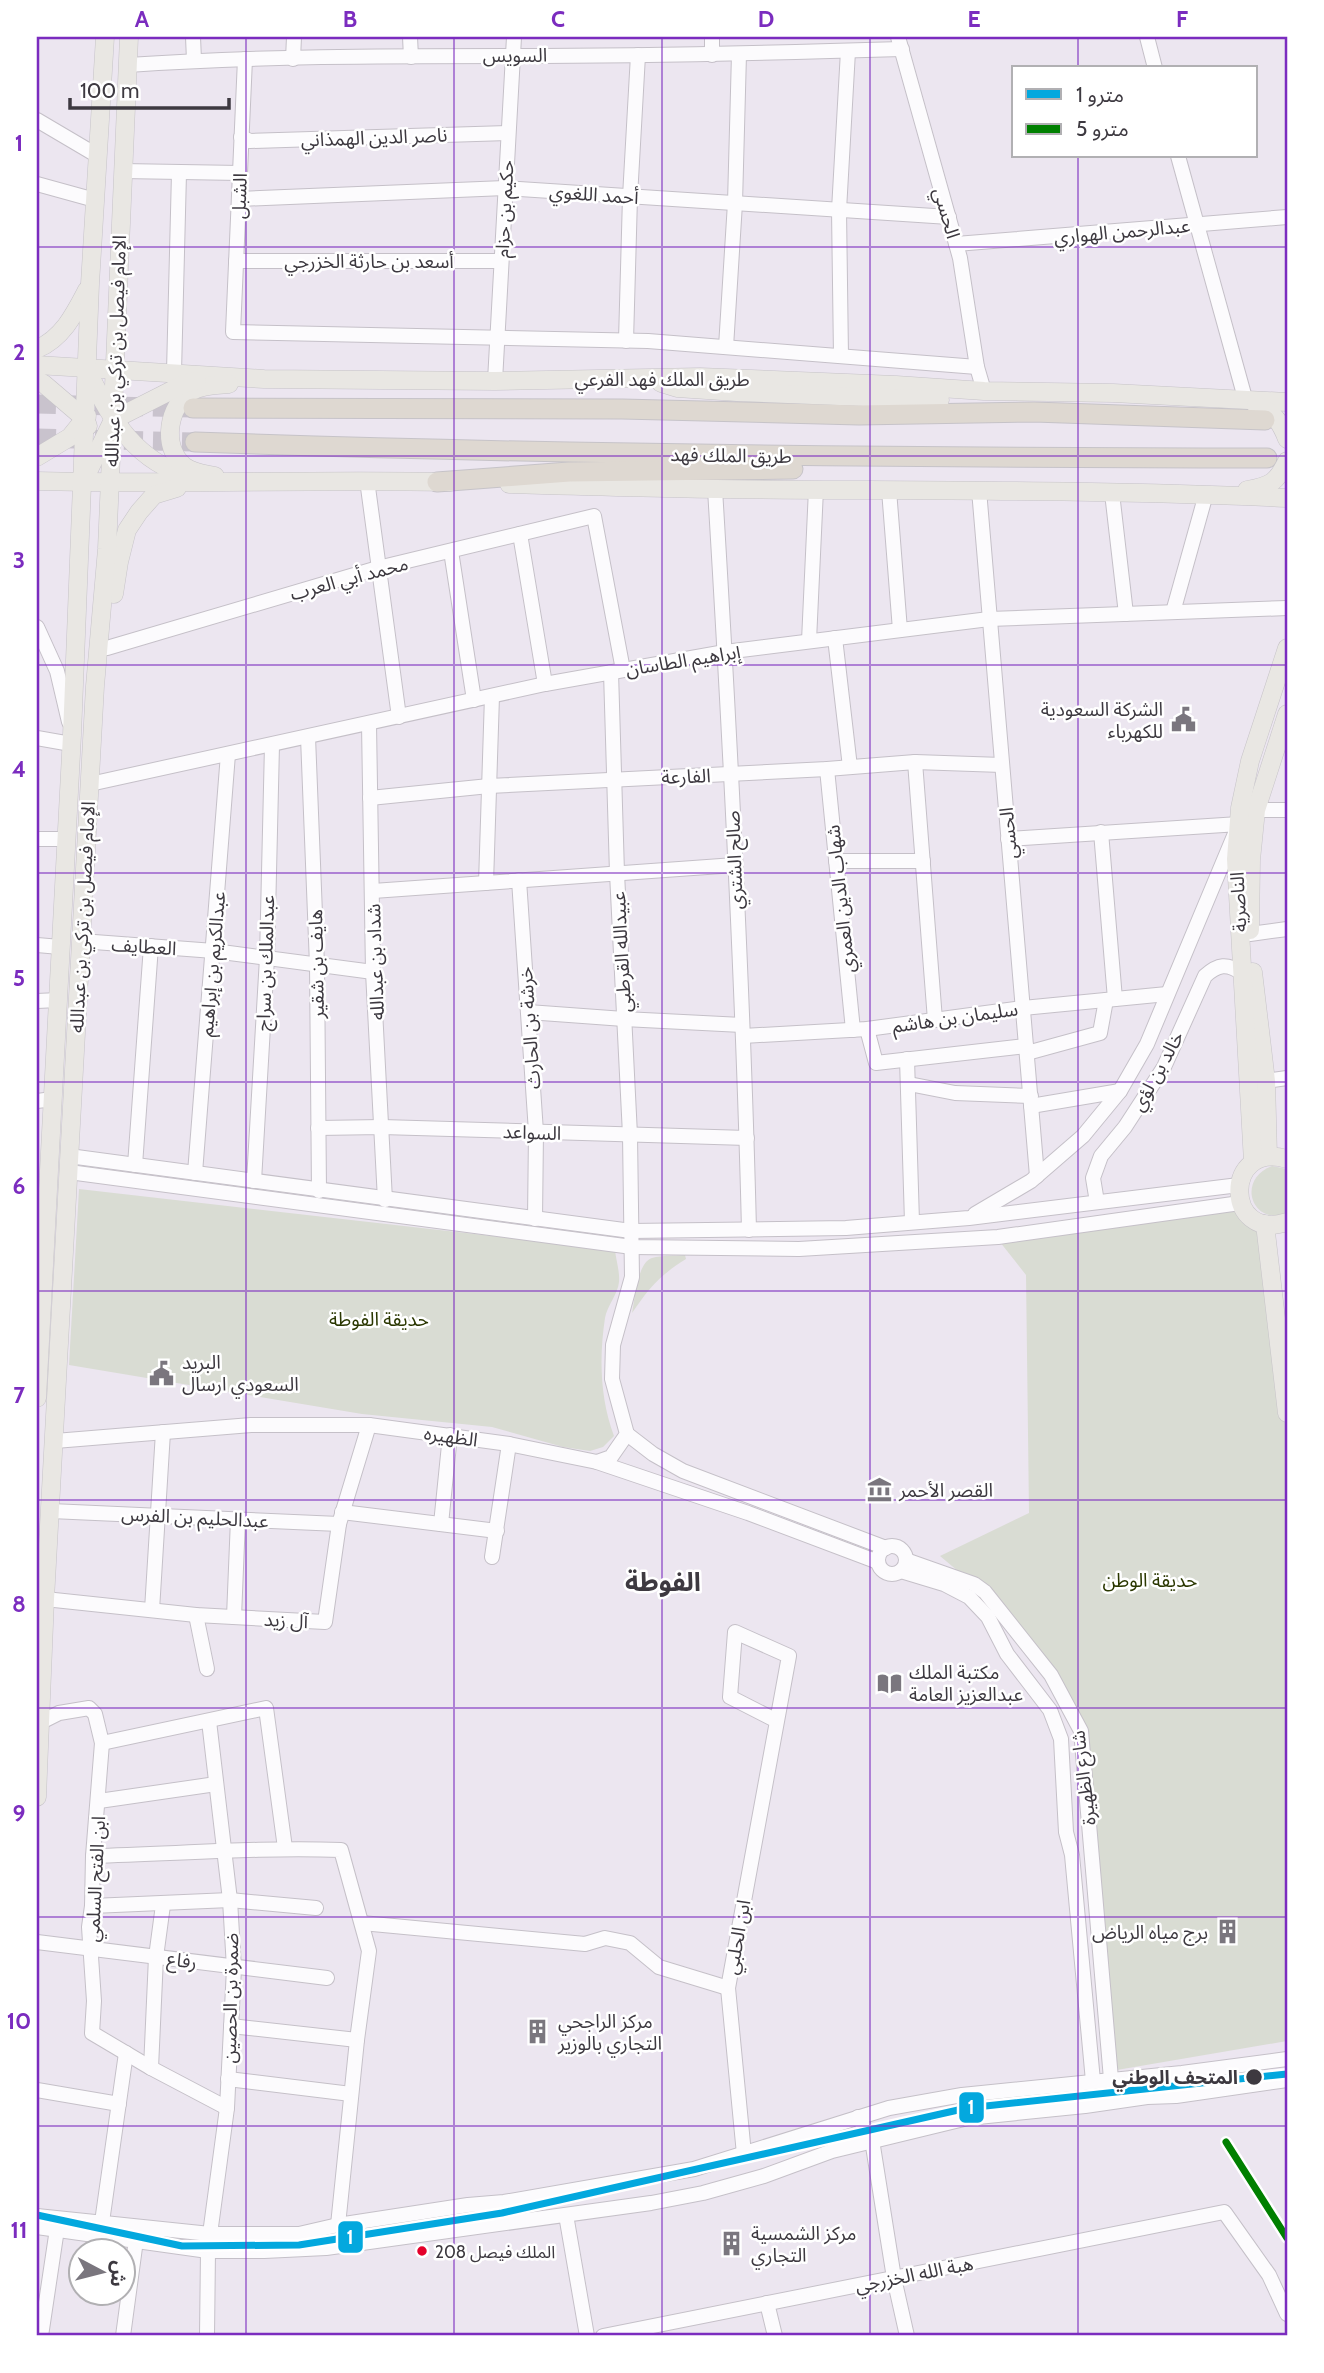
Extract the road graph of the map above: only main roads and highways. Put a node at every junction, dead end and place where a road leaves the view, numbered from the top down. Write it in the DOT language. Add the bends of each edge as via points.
graph roads {
  1 [pos="105,37"];
  2 [pos="129,37"];
  3 [pos="90,284"];
  4 [pos="37,349"];
  5 [pos="37,365"];
  6 [pos="86,367"];
  7 [pos="116,369"];
  8 [pos="638,376"];
  9 [pos="264,379"];
  10 [pos="37,380"];
  11 [pos="100,398"];
  12 [pos="1236,398"];
  13 [pos="1286,402"];
  14 [pos="193,408"];
  15 [pos="1034,412"];
  16 [pos="85,419"];
  17 [pos="113,420"];
  18 [pos="1265,420"];
  19 [pos="1287,439"];
  20 [pos="195,442"];
  21 [pos="99,451"];
  22 [pos="37,457"];
  23 [pos="892,457"];
  24 [pos="1267,458"];
  25 [pos="1287,461"];
  26 [pos="37,481"];
  27 [pos="109,482"];
  28 [pos="437,482"];
  29 [pos="82,483"];
  30 [pos="252,483"];
  31 [pos="1287,486"];
  32 [pos="1218,495"];
  33 [pos="1287,498"];
  34 [pos="1287,648"];
  35 [pos="95,686"];
  36 [pos="1287,715"];
  37 [pos="45,1100"];
  38 [pos="1261,1159"];
  39 [pos="1287,1159"];
  40 [pos="41,1217"];
  41 [pos="1265,1224"];
  42 [pos="1287,1226"];
  43 [pos="40,1275"];
  44 [pos="38,1335"];
  45 [pos="37,1398"];
  46 [pos="1287,1413"];
  47 [pos="37,1797"];
  1 -- 3 [label="main road, الإمام فيصل بن تركي بن عبدالله"];
  2 -- 7 [label="main road, الإمام فيصل بن تركي بن عبدالله"];
  3 -- 4 [label="main road" via="59,335"];
  3 -- 6 [label="main road, الإمام فيصل بن تركي بن عبدالله"];
  5 -- 6 [label="main road, طريق الملك فهد الفرعي"];
  6 -- 7 [label="main road, طريق الملك فهد الفرعي"];
  6 -- 11 [label="main road"];
  6 -- 16 [label="main road, الإمام فيصل بن تركي بن عبدالله"];
  7 -- 9 [label="main road, طريق الملك فهد الفرعي"];
  7 -- 11 [label="main road"];
  7 -- 17 [label="main road, الإمام فيصل بن تركي بن عبدالله"];
  8 -- 9 [label="main road, طريق الملك فهد الفرعي" via="495,381"];
  8 -- 12 [label="main road, طريق الملك فهد الفرعي"];
  8 -- 15 [label="main road" via="677,388 968,401"];
  9 -- 17 [label="main road" via="186,383"];
  9 -- 30 [label="main road" via="191,391 173,412 170,428 173,447 184,466"];
  10 -- 16 [label="main road"];
  11 -- 16 [label="main road"];
  11 -- 17 [label="main road"];
  12 -- 13 [label="main road, طريق الملك فهد الفرعي"];
  12 -- 19 [label="main road" via="1267,410 1282,425"];
  14 -- 15 [label="highway" via="859,415"];
  15 -- 18 [label="highway"];
  16 -- 21 [label="main road"];
  16 -- 22 [label="main road" via="70,437"];
  16 -- 29 [label="main road, الإمام فيصل بن تركي بن عبدالله"];
  17 -- 21 [label="main road"];
  17 -- 27 [label="main road, الإمام فيصل بن تركي بن عبدالله"];
  17 -- 30 [label="main road" via="159,466 191,476"];
  20 -- 23 [label="highway, طريق الملك فهد"];
  21 -- 27 [label="main road"];
  21 -- 29 [label="main road"];
  23 -- 24 [label="highway, طريق الملك فهد"];
  23 -- 28 [label="highway" via="870,469 569,472"];
  25 -- 32 [label="main road" via="1280,476 1267,487"];
  26 -- 29 [label="main road"];
  27 -- 29 [label="main road"];
  27 -- 30 [label="main road"];
  27 -- 35 [label="main road, الإمام فيصل بن تركي بن عبدالله"];
  28 -- 30 [label="main road"];
  28 -- 32 [label="main road"];
  29 -- 37 [label="main road, الإمام فيصل بن تركي بن عبدالله" via="58,1000"];
  30 -- 35 [label="main road" via="176,488 155,495 139,512 127,530 107,648"];
  31 -- 32 [label="main road" via="1274,492"];
  32 -- 33 [label="main road"];
  34 -- 38 [label="main road, الناصرية" via="1250,761 1236,859"];
  35 -- 47 [label="main road, الإمام فيصل بن تركي بن عبدالله"];
  36 -- 38 [label="main road, الناصرية" via="1256,810 1251,860 1250,934 1266,1081"];
  37 -- 40 [label="main road, الإمام فيصل بن تركي بن عبدالله"];
  38 -- 39 [label="main road"];
  38 -- 41 [label="main road" via="1241,1176 1240,1194 1247,1214"];
  40 -- 43 [label="main road, الإمام فيصل بن تركي بن عبدالله"];
  41 -- 42 [label="main road"];
  41 -- 46 [label="main road"];
  43 -- 44 [label="main road, الإمام فيصل بن تركي بن عبدالله"];
  44 -- 45 [label="main road, الإمام فيصل بن تركي بن عبدالله"];
}
